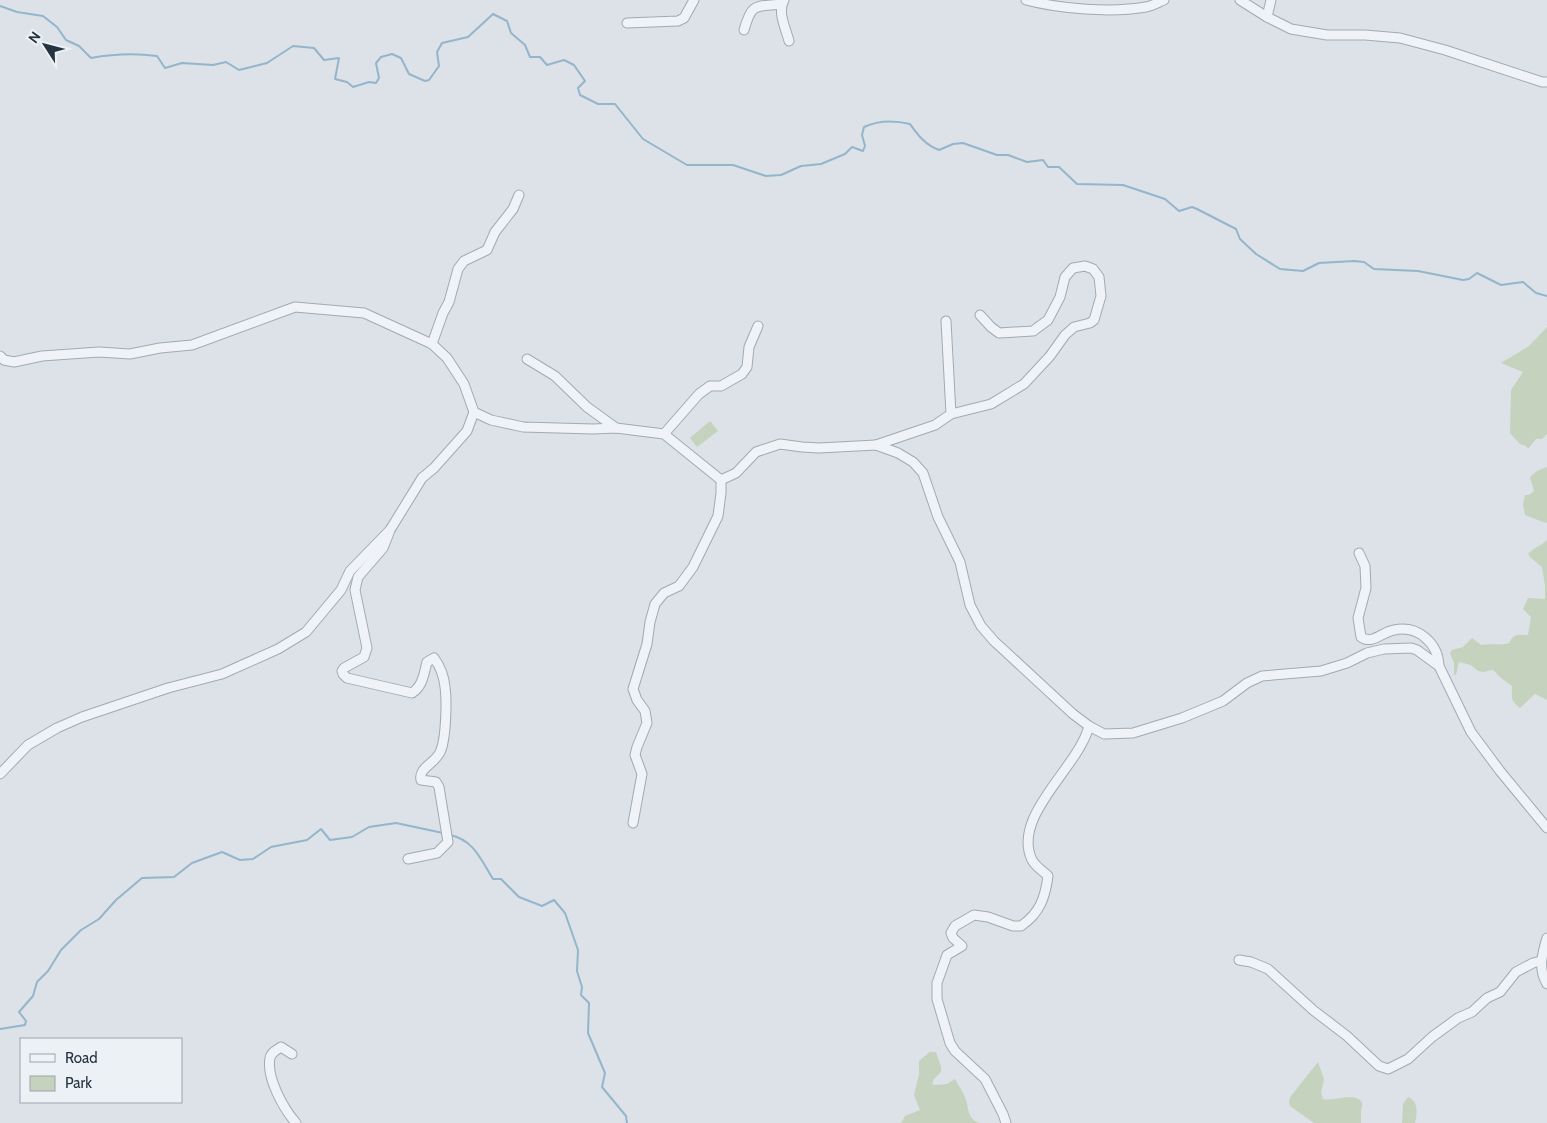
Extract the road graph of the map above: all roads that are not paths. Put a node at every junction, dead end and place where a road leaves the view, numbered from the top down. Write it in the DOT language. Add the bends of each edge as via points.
graph roads {
  1 [pos="694,0"];
  2 [pos="1026,0"];
  3 [pos="1164,0"];
  4 [pos="1240,0"];
  5 [pos="1271,0"];
  6 [pos="783,2"];
  7 [pos="1267,17"];
  8 [pos="627,24"];
  9 [pos="744,30"];
  10 [pos="789,41"];
  11 [pos="1547,82"];
  12 [pos="519,194"];
  13 [pos="980,315"];
  14 [pos="946,321"];
  15 [pos="758,326"];
  16 [pos="432,344"];
  17 [pos="0,356"];
  18 [pos="527,359"];
  19 [pos="474,412"];
  20 [pos="951,414"];
  21 [pos="616,428"];
  22 [pos="664,434"];
  23 [pos="876,445"];
  24 [pos="721,480"];
  25 [pos="390,530"];
  26 [pos="1358,553"];
  27 [pos="1439,666"];
  28 [pos="1088,726"];
  29 [pos="0,774"];
  30 [pos="633,823"];
  31 [pos="1547,828"];
  32 [pos="408,859"];
  33 [pos="1547,938"];
  34 [pos="1239,960"];
  35 [pos="1541,961"];
  36 [pos="1547,984"];
  37 [pos="292,1054"];
  38 [pos="296,1123"];
  39 [pos="1006,1123"];
  1 -- 8 [label="street" via="678,22"];
  2 -- 3 [label="street" via="1047,5 1105,9 1148,7"];
  4 -- 7 [label="street"];
  5 -- 7 [label="street"];
  6 -- 9 [label="street" via="752,9"];
  6 -- 10 [label="street" via="781,13"];
  7 -- 11 [label="street" via="1291,29 1327,35 1400,38"];
  12 -- 16 [label="street" via="487,250 464,261 458,269"];
  13 -- 20 [label="street" via="999,333 1033,331 1048,320 1060,297 1065,277 1073,268 1085,266 1093,269 1099,277 1101,296 1094,320 1074,327 1024,384 991,404"];
  14 -- 20 [label="street"];
  15 -- 22 [label="street" via="742,374 721,386 710,386 699,394"];
  16 -- 17 [label="street" via="364,313 295,307 192,345 130,354 99,352 42,356 14,362"];
  16 -- 19 [label="street" via="447,358 464,384"];
  18 -- 21 [label="street" via="556,376 587,407"];
  19 -- 21 [label="street" via="491,420 523,427"];
  19 -- 25 [label="street" via="467,431 422,478"];
  20 -- 23 [label="street" via="935,425"];
  21 -- 22 [label="street"];
  22 -- 24 [label="street"];
  23 -- 24 [label="street" via="819,448 780,444 756,452 736,474"];
  23 -- 28 [label="street" via="898,453 923,473 938,517 960,562 970,605 981,626"];
  24 -- 30 [label="street" via="718,516 693,567 678,586 664,593 655,604 650,622 647,644 633,689 647,723 635,755 642,774"];
  25 -- 29 [label="street" via="350,571 341,590 303,634 222,674 168,688 57,728 28,745"];
  25 -- 32 [label="street" via="383,548 358,577 355,590 367,648 364,656 344,668 342,674 347,678 412,692 421,684 430,659 434,658 440,666 445,686 441,751 420,775 421,780 436,782 439,787 448,842 437,853"];
  26 -- 27 [label="street" via="1365,566 1366,588 1358,618 1361,638 1366,641 1399,629 1420,633 1434,647"];
  27 -- 28 [label="street" via="1417,650 1384,649 1320,671 1262,676 1224,701 1133,733 1104,734"];
  27 -- 31 [label="street" via="1472,732"];
  28 -- 39 [label="street" via="1086,739 1047,793 1031,825 1028,847 1036,866 1048,876 1042,906 1021,926 974,915 955,926 951,933 962,946 947,955 937,983 937,999 950,1043 985,1079"];
  33 -- 35 [label="street"];
  34 -- 35 [label="street" via="1268,969 1379,1066 1388,1069 1408,1059 1458,1018 1500,992 1516,972"];
  35 -- 36 [label="street" via="1541,972"];
  37 -- 38 [label="street" via="281,1047 270,1058 271,1072 285,1110"];
}
